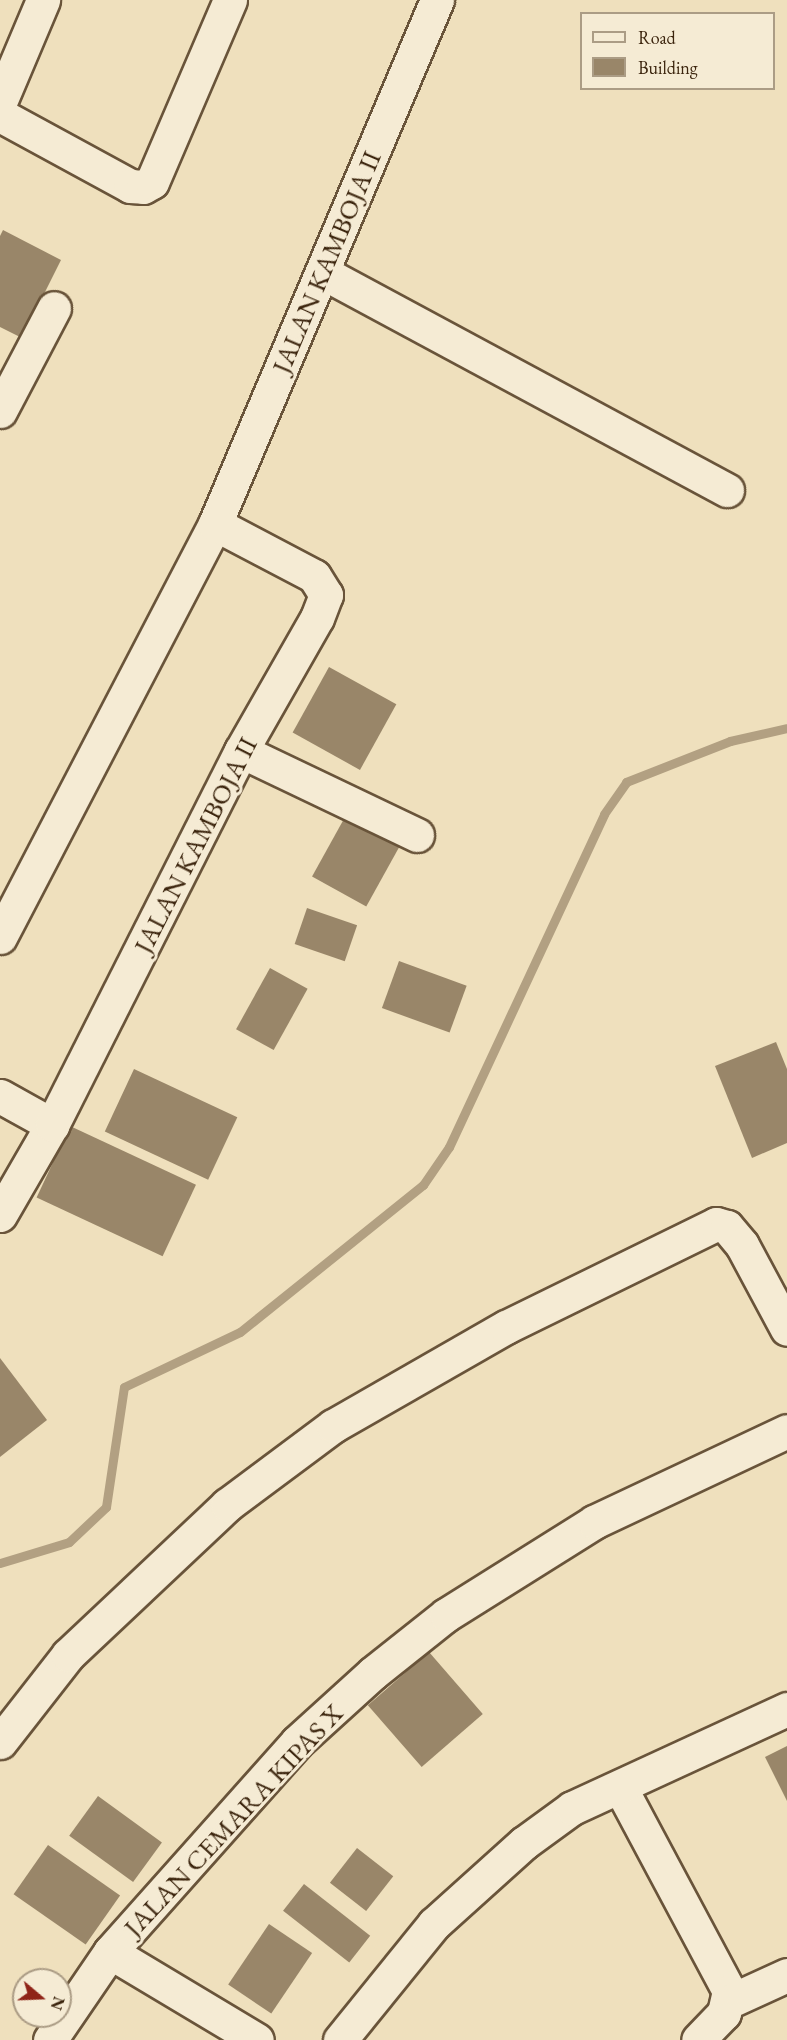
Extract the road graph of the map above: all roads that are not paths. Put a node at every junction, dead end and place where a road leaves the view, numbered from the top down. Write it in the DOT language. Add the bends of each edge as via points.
graph roads {
  1 [pos="43,0"];
  2 [pos="230,0"];
  3 [pos="436,0"];
  4 [pos="0,102"];
  5 [pos="0,115"];
  6 [pos="322,272"];
  7 [pos="54,308"];
  8 [pos="0,411"];
  9 [pos="727,490"];
  10 [pos="215,524"];
  11 [pos="241,751"];
  12 [pos="417,835"];
  13 [pos="0,938"];
  14 [pos="0,1096"];
  15 [pos="52,1125"];
  16 [pos="0,1215"];
  17 [pos="787,1329"];
  18 [pos="787,1431"];
  19 [pos="787,1709"];
  20 [pos="0,1742"];
  21 [pos="620,1787"];
  22 [pos="110,1952"];
  23 [pos="787,1975"];
  24 [pos="728,2002"];
  25 [pos="50,2040"];
  26 [pos="257,2040"];
  27 [pos="340,2040"];
  28 [pos="698,2040"];
  1 -- 4 [label="street"];
  2 -- 5 [label="street" via="152,182 142,187 130,186"];
  3 -- 6 [label="street, JALAN KAMBOJA II"];
  6 -- 9 [label="street"];
  6 -- 10 [label="street, JALAN KAMBOJA II"];
  7 -- 8 [label="street"];
  10 -- 11 [label="street, JALAN KAMBOJA II" via="314,576 326,595 317,618"];
  10 -- 13 [label="street, JALAN KAMBOJA II"];
  11 -- 12 [label="street"];
  11 -- 15 [label="street, JALAN KAMBOJA II"];
  14 -- 15 [label="street"];
  15 -- 16 [label="street, JALAN KAMBOJA II"];
  17 -- 20 [label="street" via="742,1245 727,1227 716,1224 506,1327 333,1426 227,1505 68,1655"];
  18 -- 22 [label="street, JALAN CEMARA KIPAS X" via="594,1522 446,1616 373,1673 297,1742"];
  19 -- 21 [label="street"];
  21 -- 24 [label="street" via="721,1974 729,1990"];
  21 -- 27 [label="street" via="572,1808 475,1884 434,1924"];
  22 -- 25 [label="street, JALAN CEMARA KIPAS X"];
  22 -- 26 [label="street"];
  23 -- 24 [label="street"];
  24 -- 28 [label="street" via="724,2013"];
}
